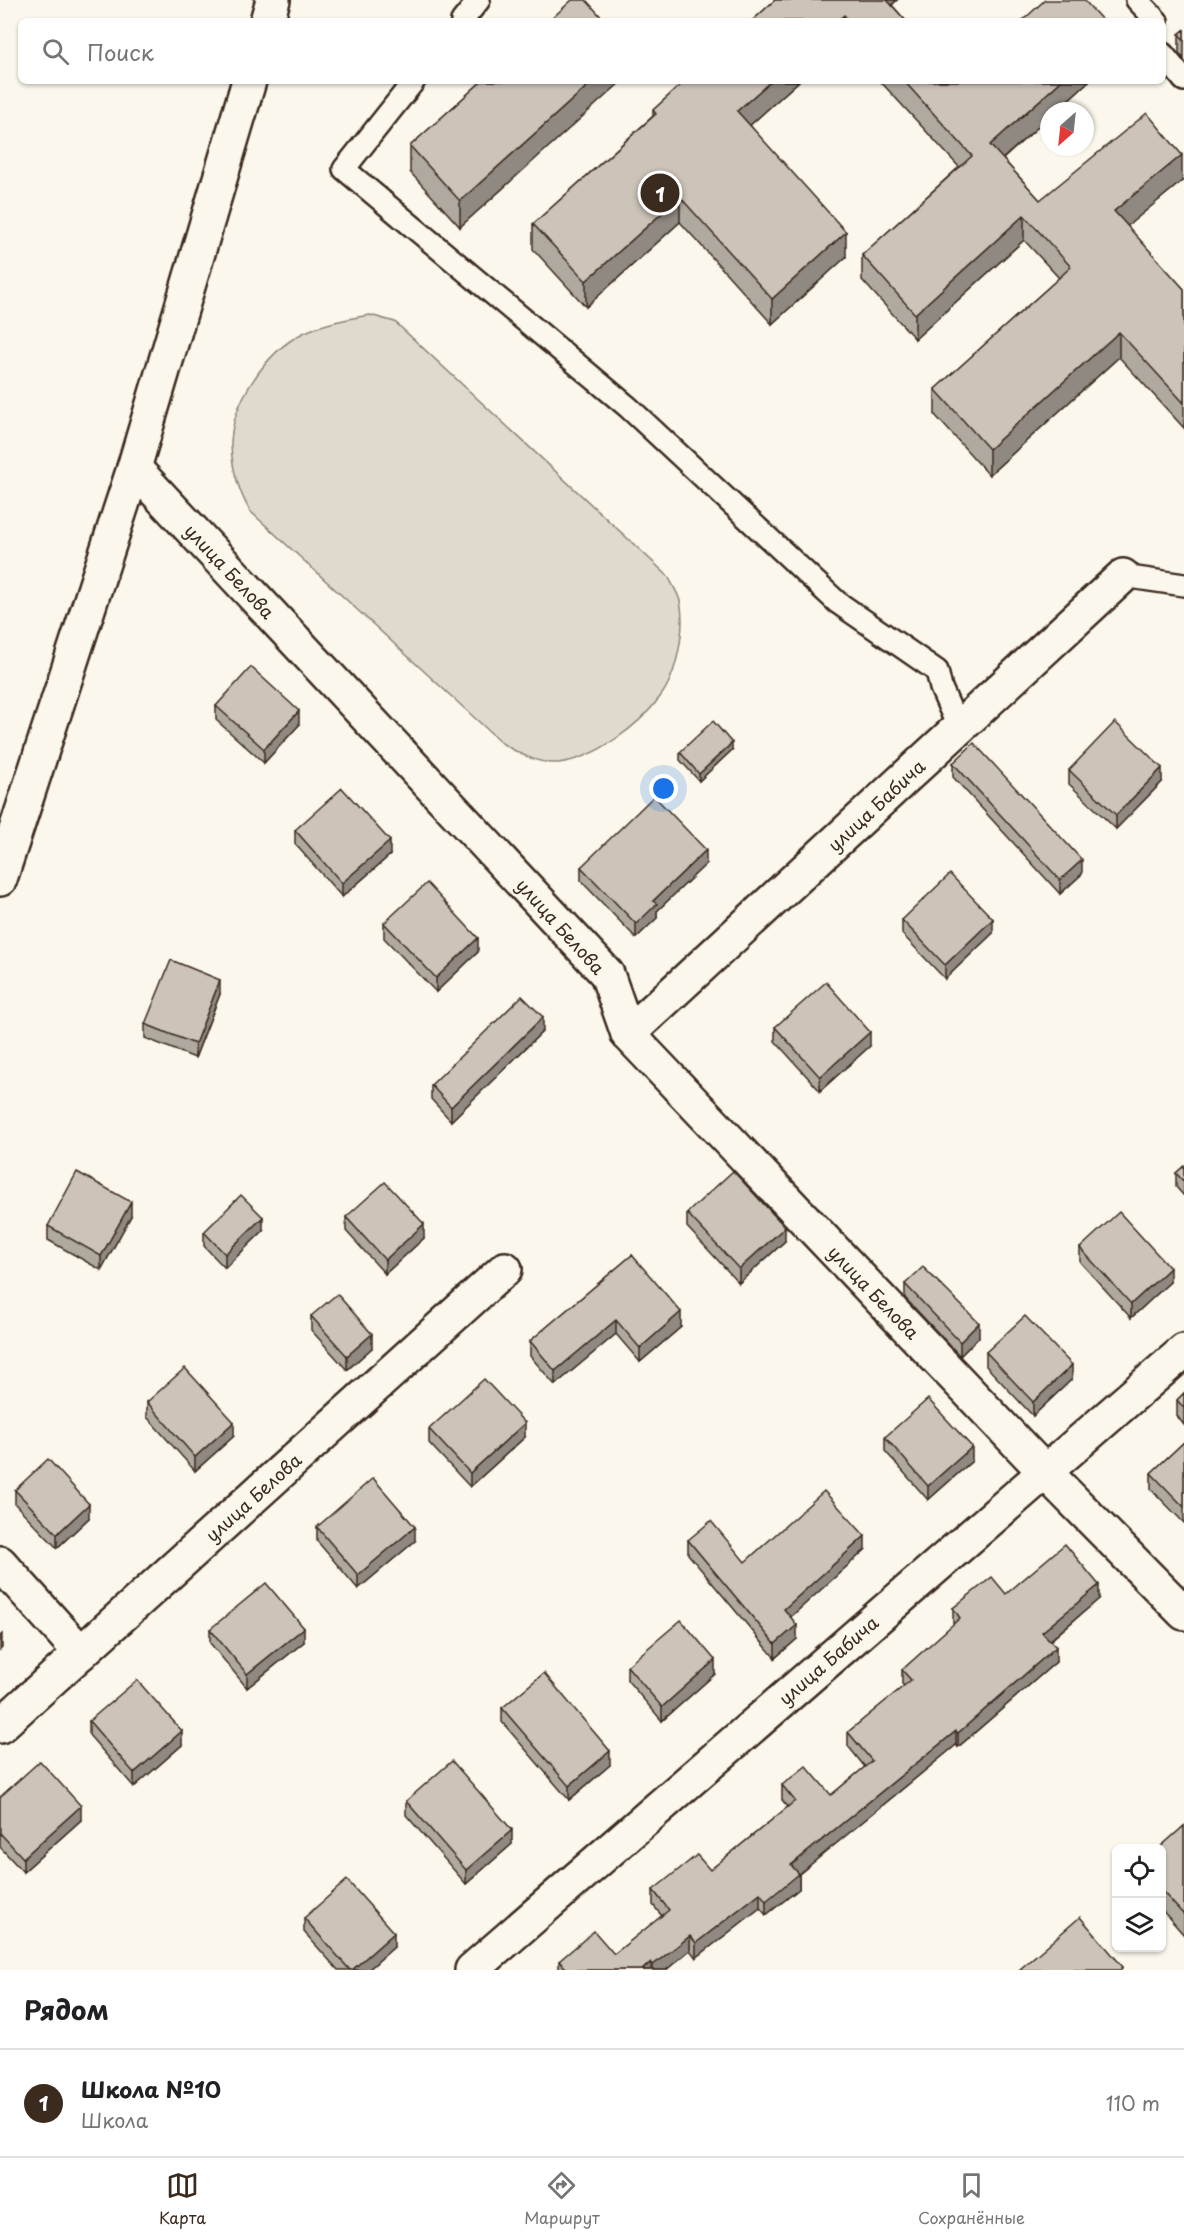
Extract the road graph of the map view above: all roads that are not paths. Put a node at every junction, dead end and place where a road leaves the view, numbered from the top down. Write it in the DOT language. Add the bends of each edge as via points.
graph roads {
  1 [pos="273,0"];
  2 [pos="478,0"];
  3 [pos="1137,0"];
  4 [pos="268,18"];
  5 [pos="464,18"];
  6 [pos="1154,18"];
  7 [pos="1166,58"];
  8 [pos="1184,80"];
  9 [pos="248,84"];
  10 [pos="412,84"];
  11 [pos="134,468"];
  12 [pos="1123,576"];
  13 [pos="1184,585"];
  14 [pos="959,729"];
  15 [pos="0,879"];
  16 [pos="628,1035"];
  17 [pos="505,1269"];
  18 [pos="1184,1351"];
  19 [pos="1045,1472"];
  20 [pos="0,1563"];
  21 [pos="1184,1613"];
  22 [pos="81,1653"];
  23 [pos="0,1726"];
  24 [pos="472,1970"];
  1 -- 4 [label="street"];
  2 -- 5 [label="lane"];
  3 -- 6 [label="lane"];
  7 -- 8 [label="lane"];
  9 -- 11 [label="street"];
  10 -- 14 [label="lane" via="344,169 628,407 837,602 937,671"];
  11 -- 15 [label="street"];
  11 -- 16 [label="street, улица Белова" via="607,974"];
  12 -- 13 [label="lane"];
  12 -- 14 [label="street, улица Бабича"];
  14 -- 16 [label="street, улица Бабича"];
  16 -- 19 [label="street, улица Белова"];
  17 -- 22 [label="street, улица Белова"];
  18 -- 19 [label="street, улица Бабича"];
  19 -- 21 [label="street, улица Белова"];
  19 -- 24 [label="street, улица Бабича"];
  20 -- 22 [label="street"];
  22 -- 23 [label="street, улица Белова"];
}
